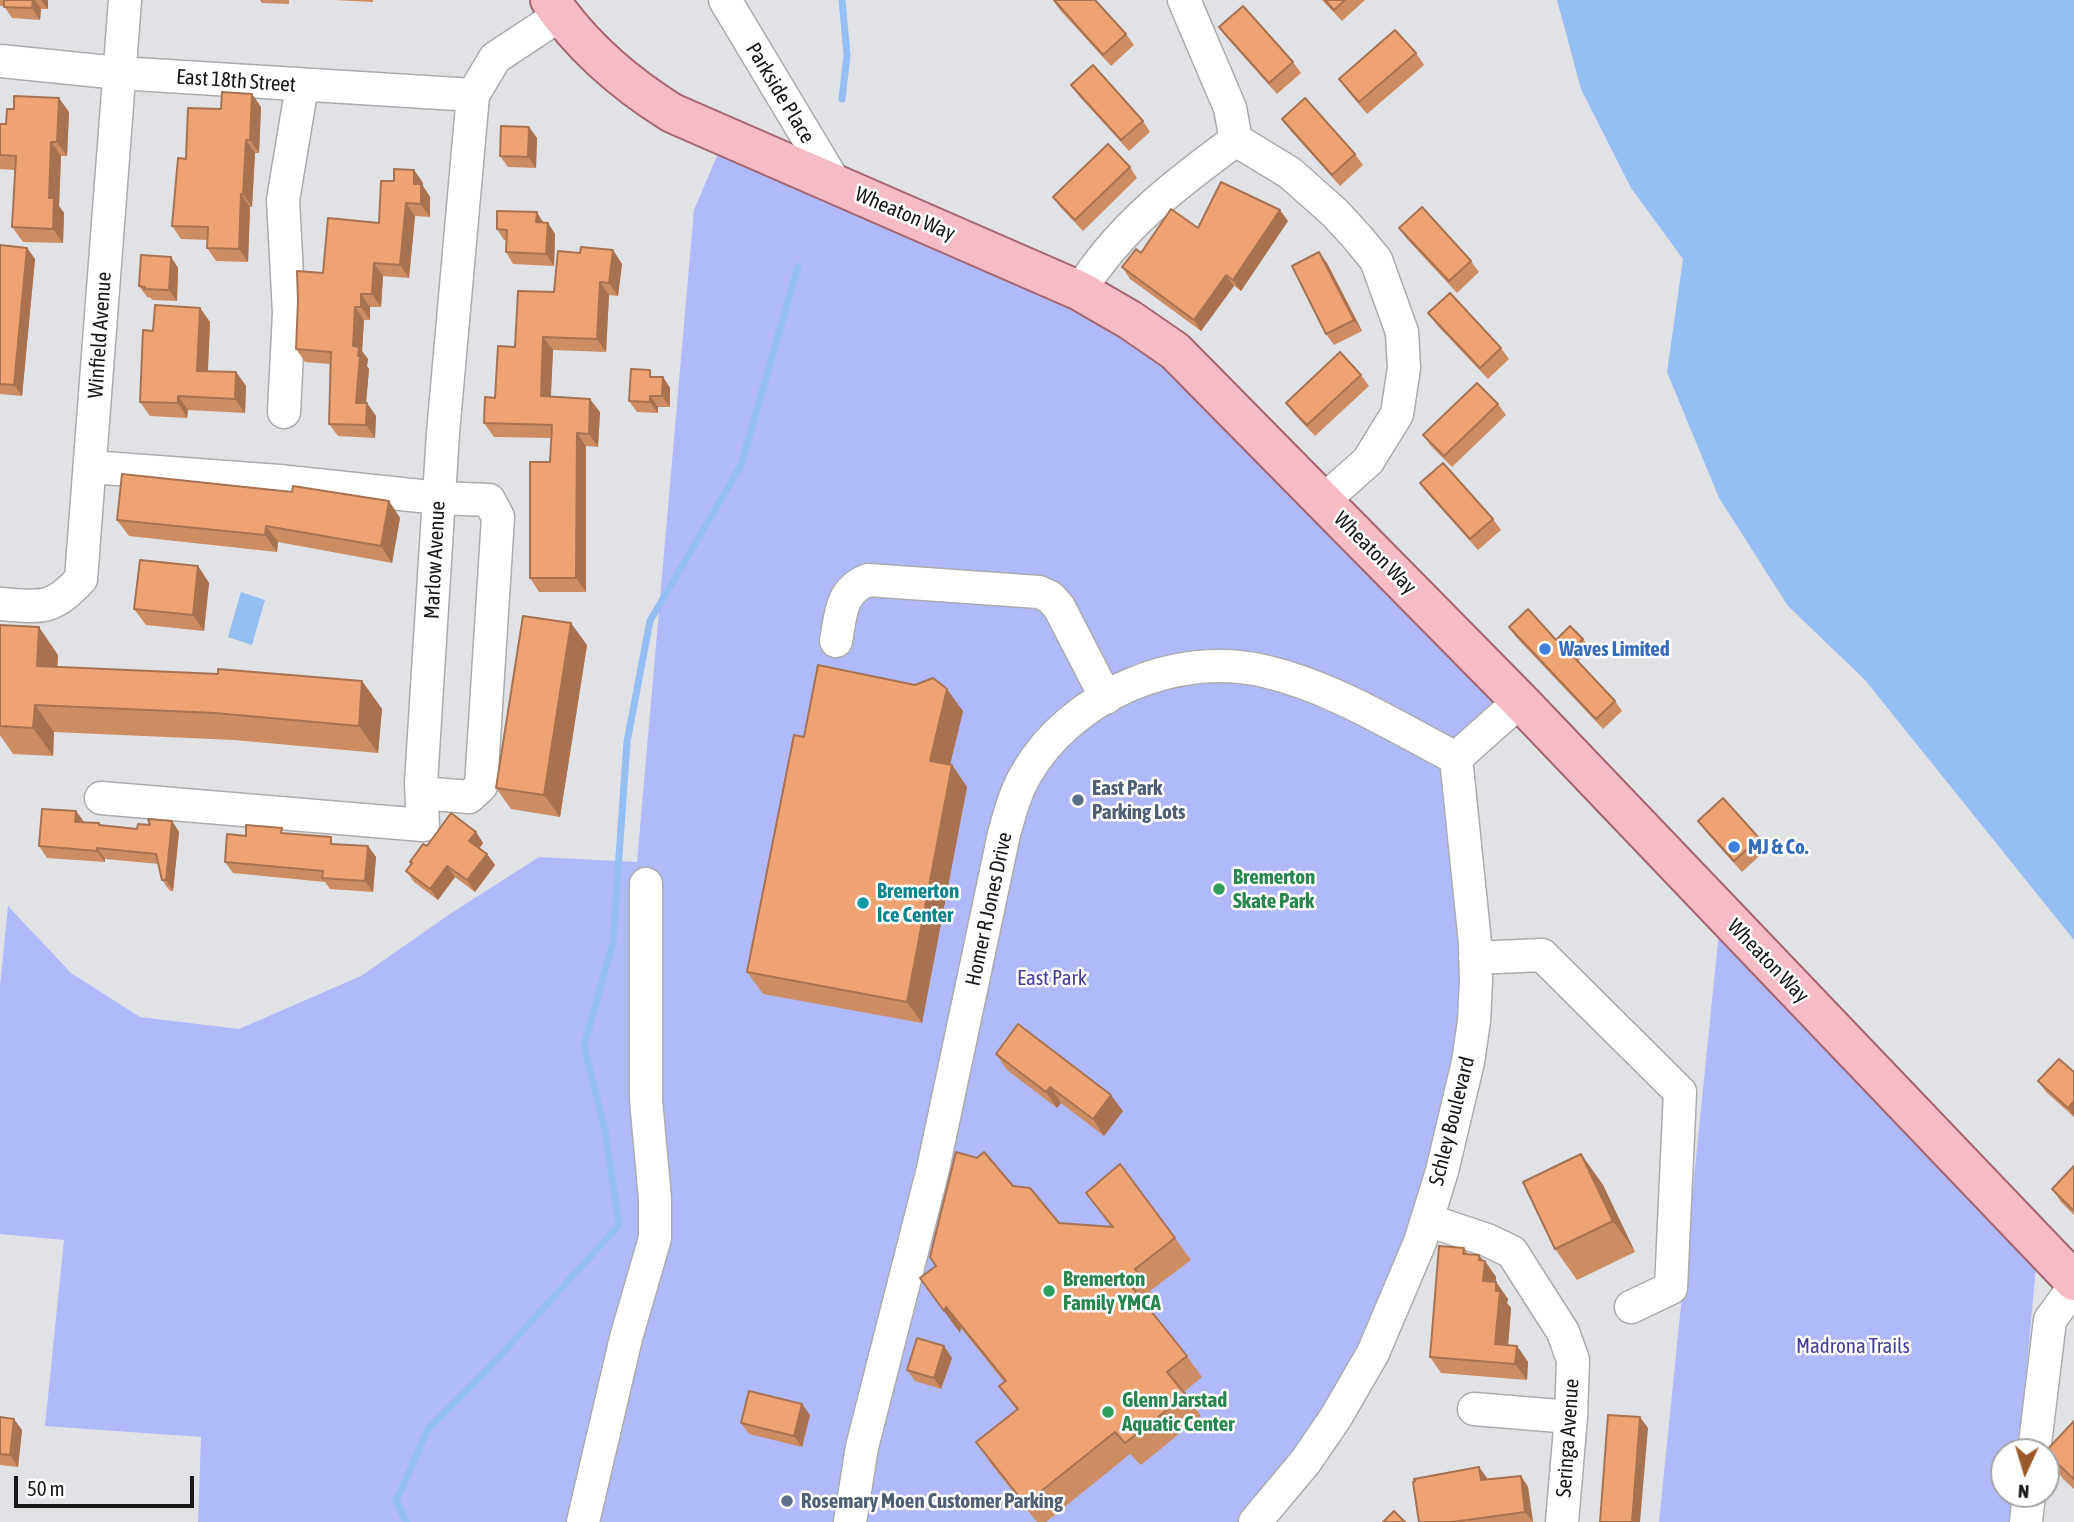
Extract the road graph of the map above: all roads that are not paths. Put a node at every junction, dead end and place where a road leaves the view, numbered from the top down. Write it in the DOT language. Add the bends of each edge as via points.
graph roads {
  1 [pos="125,0"];
  2 [pos="725,0"];
  3 [pos="1184,0"];
  4 [pos="555,8"];
  5 [pos="0,61"];
  6 [pos="119,73"];
  7 [pos="302,86"];
  8 [pos="473,95"];
  9 [pos="1236,140"];
  10 [pos="836,185"];
  11 [pos="1080,291"];
  12 [pos="284,412"];
  13 [pos="90,467"];
  14 [pos="439,498"];
  15 [pos="1324,501"];
  16 [pos="1,608"];
  17 [pos="836,641"];
  18 [pos="1106,698"];
  19 [pos="1520,701"];
  20 [pos="1456,758"];
  21 [pos="422,793"];
  22 [pos="101,798"];
  23 [pos="646,884"];
  24 [pos="1475,958"];
  25 [pos="1427,1220"];
  26 [pos="2074,1282"];
  27 [pos="2074,1287"];
  28 [pos="1631,1307"];
  29 [pos="1474,1409"];
  30 [pos="1572,1417"];
  31 [pos="2036,1438"];
  32 [pos="583,1522"];
  33 [pos="850,1522"];
  34 [pos="1255,1522"];
  35 [pos="1562,1522"];
  1 -- 6 [label="street, Winfield Avenue"];
  2 -- 10 [label="street, Parkside Place"];
  3 -- 9 [label="street" via="1230,108"];
  4 -- 8 [label="street, Marlow Avenue" via="495,58"];
  4 -- 10 [label="main road, Wheaton Way" via="611,69 672,113"];
  5 -- 6 [label="street, East 18th Street"];
  6 -- 7 [label="street, East 18th Street"];
  6 -- 13 [label="street, Winfield Avenue"];
  7 -- 8 [label="street, East 18th Street"];
  7 -- 12 [label="street" via="283,200 289,313"];
  8 -- 14 [label="street, Marlow Avenue"];
  9 -- 11 [label="street" via="1177,182 1140,217"];
  9 -- 15 [label="street" via="1290,173 1357,237 1376,260 1402,332 1404,368 1397,414 1368,461"];
  10 -- 11 [label="main road, Wheaton Way"];
  11 -- 15 [label="main road, Wheaton Way" via="1175,351"];
  13 -- 14 [label="street"];
  13 -- 16 [label="street, Winfield Avenue" via="81,579 56,603"];
  14 -- 21 [label="street, Marlow Avenue"];
  14 -- 21 [label="street" via="489,500 498,517 481,786 469,797"];
  15 -- 19 [label="main road, Wheaton Way"];
  17 -- 18 [label="street" via="846,597 855,585 868,580 1039,592 1059,607"];
  18 -- 20 [label="street, Homer R Jones Drive" via="1179,669 1232,666 1262,670 1320,688"];
  18 -- 33 [label="street, Homer R Jones Drive" via="1043,750 1015,797 933,1170 862,1447"];
  19 -- 20 [label="street"];
  19 -- 26 [label="main road, Wheaton Way"];
  20 -- 24 [label="street, Schley Boulevard"];
  21 -- 22 [label="street, Marlow Avenue" via="423,825"];
  23 -- 32 [label="street" via="646,1100 655,1238 626,1338"];
  24 -- 25 [label="street, Schley Boulevard" via="1468,1062"];
  24 -- 28 [label="street" via="1542,955 1680,1091 1671,1288"];
  25 -- 30 [label="street, Seringa Avenue" via="1512,1252 1563,1332 1573,1360"];
  25 -- 34 [label="street, Schley Boulevard" via="1373,1353 1347,1399 1306,1461"];
  27 -- 31 [label="street" via="2050,1320"];
  29 -- 30 [label="street"];
  30 -- 35 [label="street, Seringa Avenue"];
}
